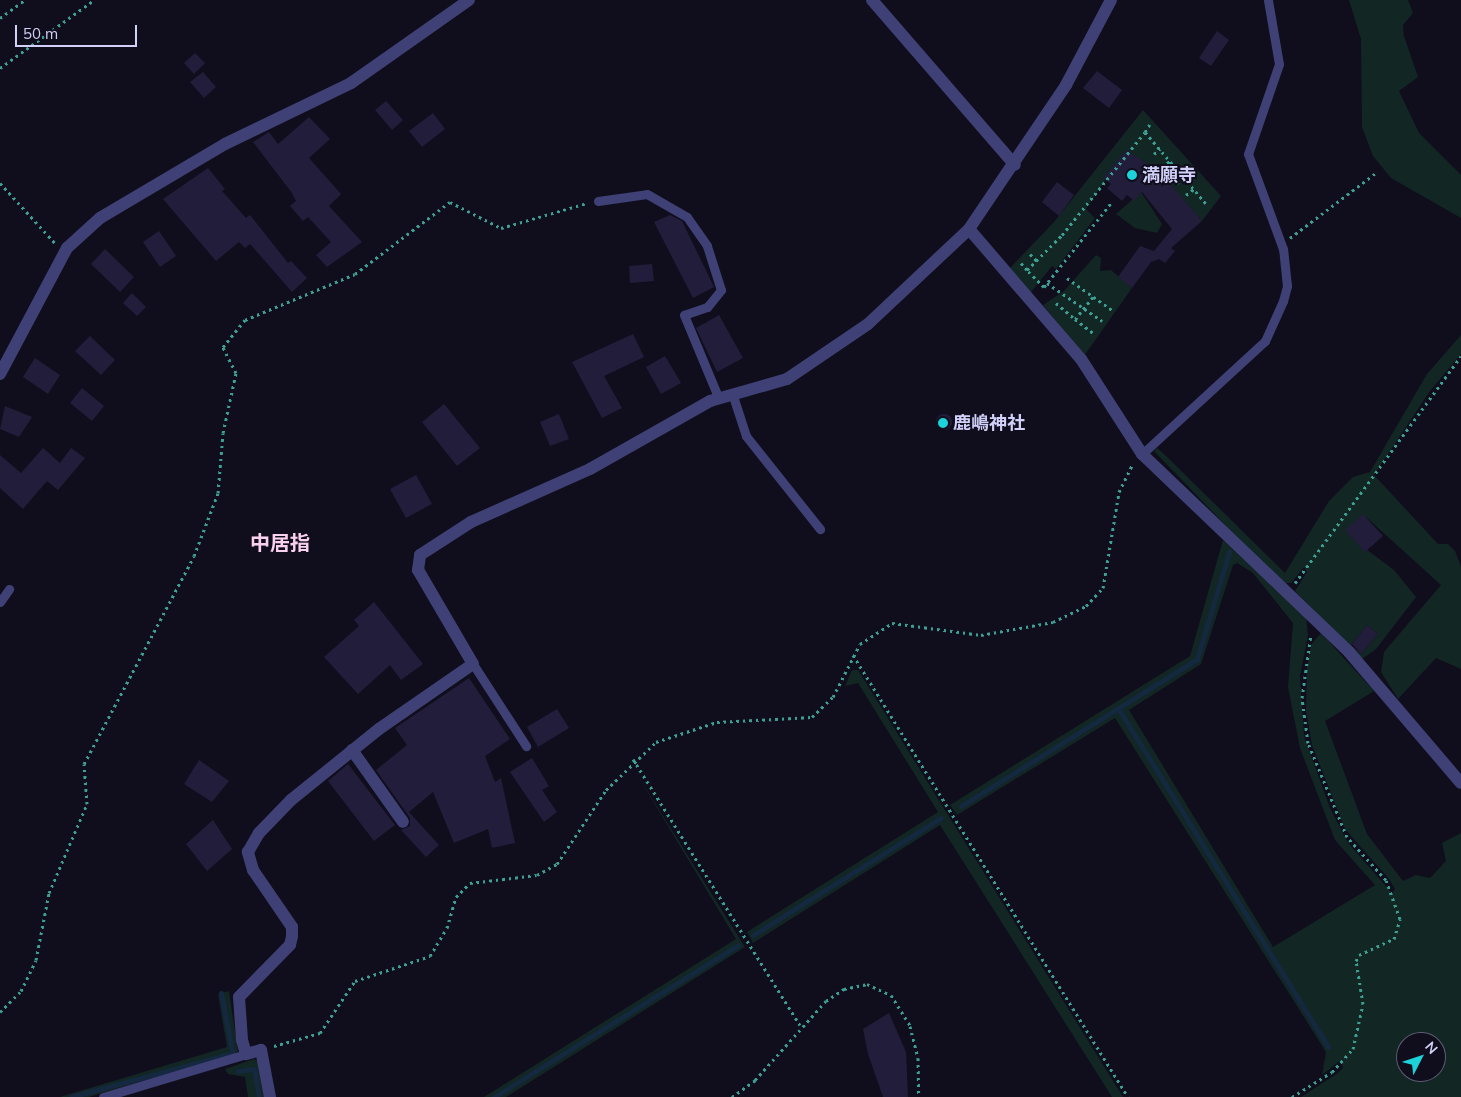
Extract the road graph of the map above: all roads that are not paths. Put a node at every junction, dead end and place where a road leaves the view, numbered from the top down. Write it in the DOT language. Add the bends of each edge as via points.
graph roads {
  1 [pos="469,0"];
  2 [pos="872,0"];
  3 [pos="1111,0"];
  4 [pos="1268,0"];
  5 [pos="1015,165"];
  6 [pos="598,201"];
  7 [pos="969,229"];
  8 [pos="0,374"];
  9 [pos="733,396"];
  10 [pos="720,399"];
  11 [pos="1142,454"];
  12 [pos="820,529"];
  13 [pos="9,589"];
  14 [pos="0,602"];
  15 [pos="473,664"];
  16 [pos="526,746"];
  17 [pos="352,750"];
  18 [pos="1461,783"];
  19 [pos="403,822"];
  20 [pos="246,1054"];
  21 [pos="103,1097"];
  22 [pos="270,1097"];
  1 -- 8 [label="street" via="351,83 225,144 119,204 67,248"];
  2 -- 5 [label="street"];
  3 -- 5 [label="street" via="1066,85"];
  4 -- 11 [label="lane" via="1278,64 1248,154 1282,245 1287,286 1265,341"];
  5 -- 7 [label="street"];
  6 -- 10 [label="lane" via="647,194 687,217 707,246 721,290 707,307 684,315"];
  7 -- 9 [label="street" via="868,324 823,358 787,379"];
  7 -- 11 [label="street" via="1081,359"];
  9 -- 10 [label="street"];
  9 -- 12 [label="lane" via="746,436"];
  10 -- 15 [label="street" via="590,469 512,501 425,549 417,562 418,570"];
  11 -- 18 [label="street" via="1288,593 1391,698"];
  13 -- 14 [label="lane"];
  15 -- 16 [label="lane"];
  15 -- 17 [label="street"];
  17 -- 19 [label="street"];
  17 -- 20 [label="street" via="291,800 251,843 248,860 292,927 292,936 290,946 239,997"];
  20 -- 21 [label="lane"];
  20 -- 22 [label="street" via="261,1050"];
}
